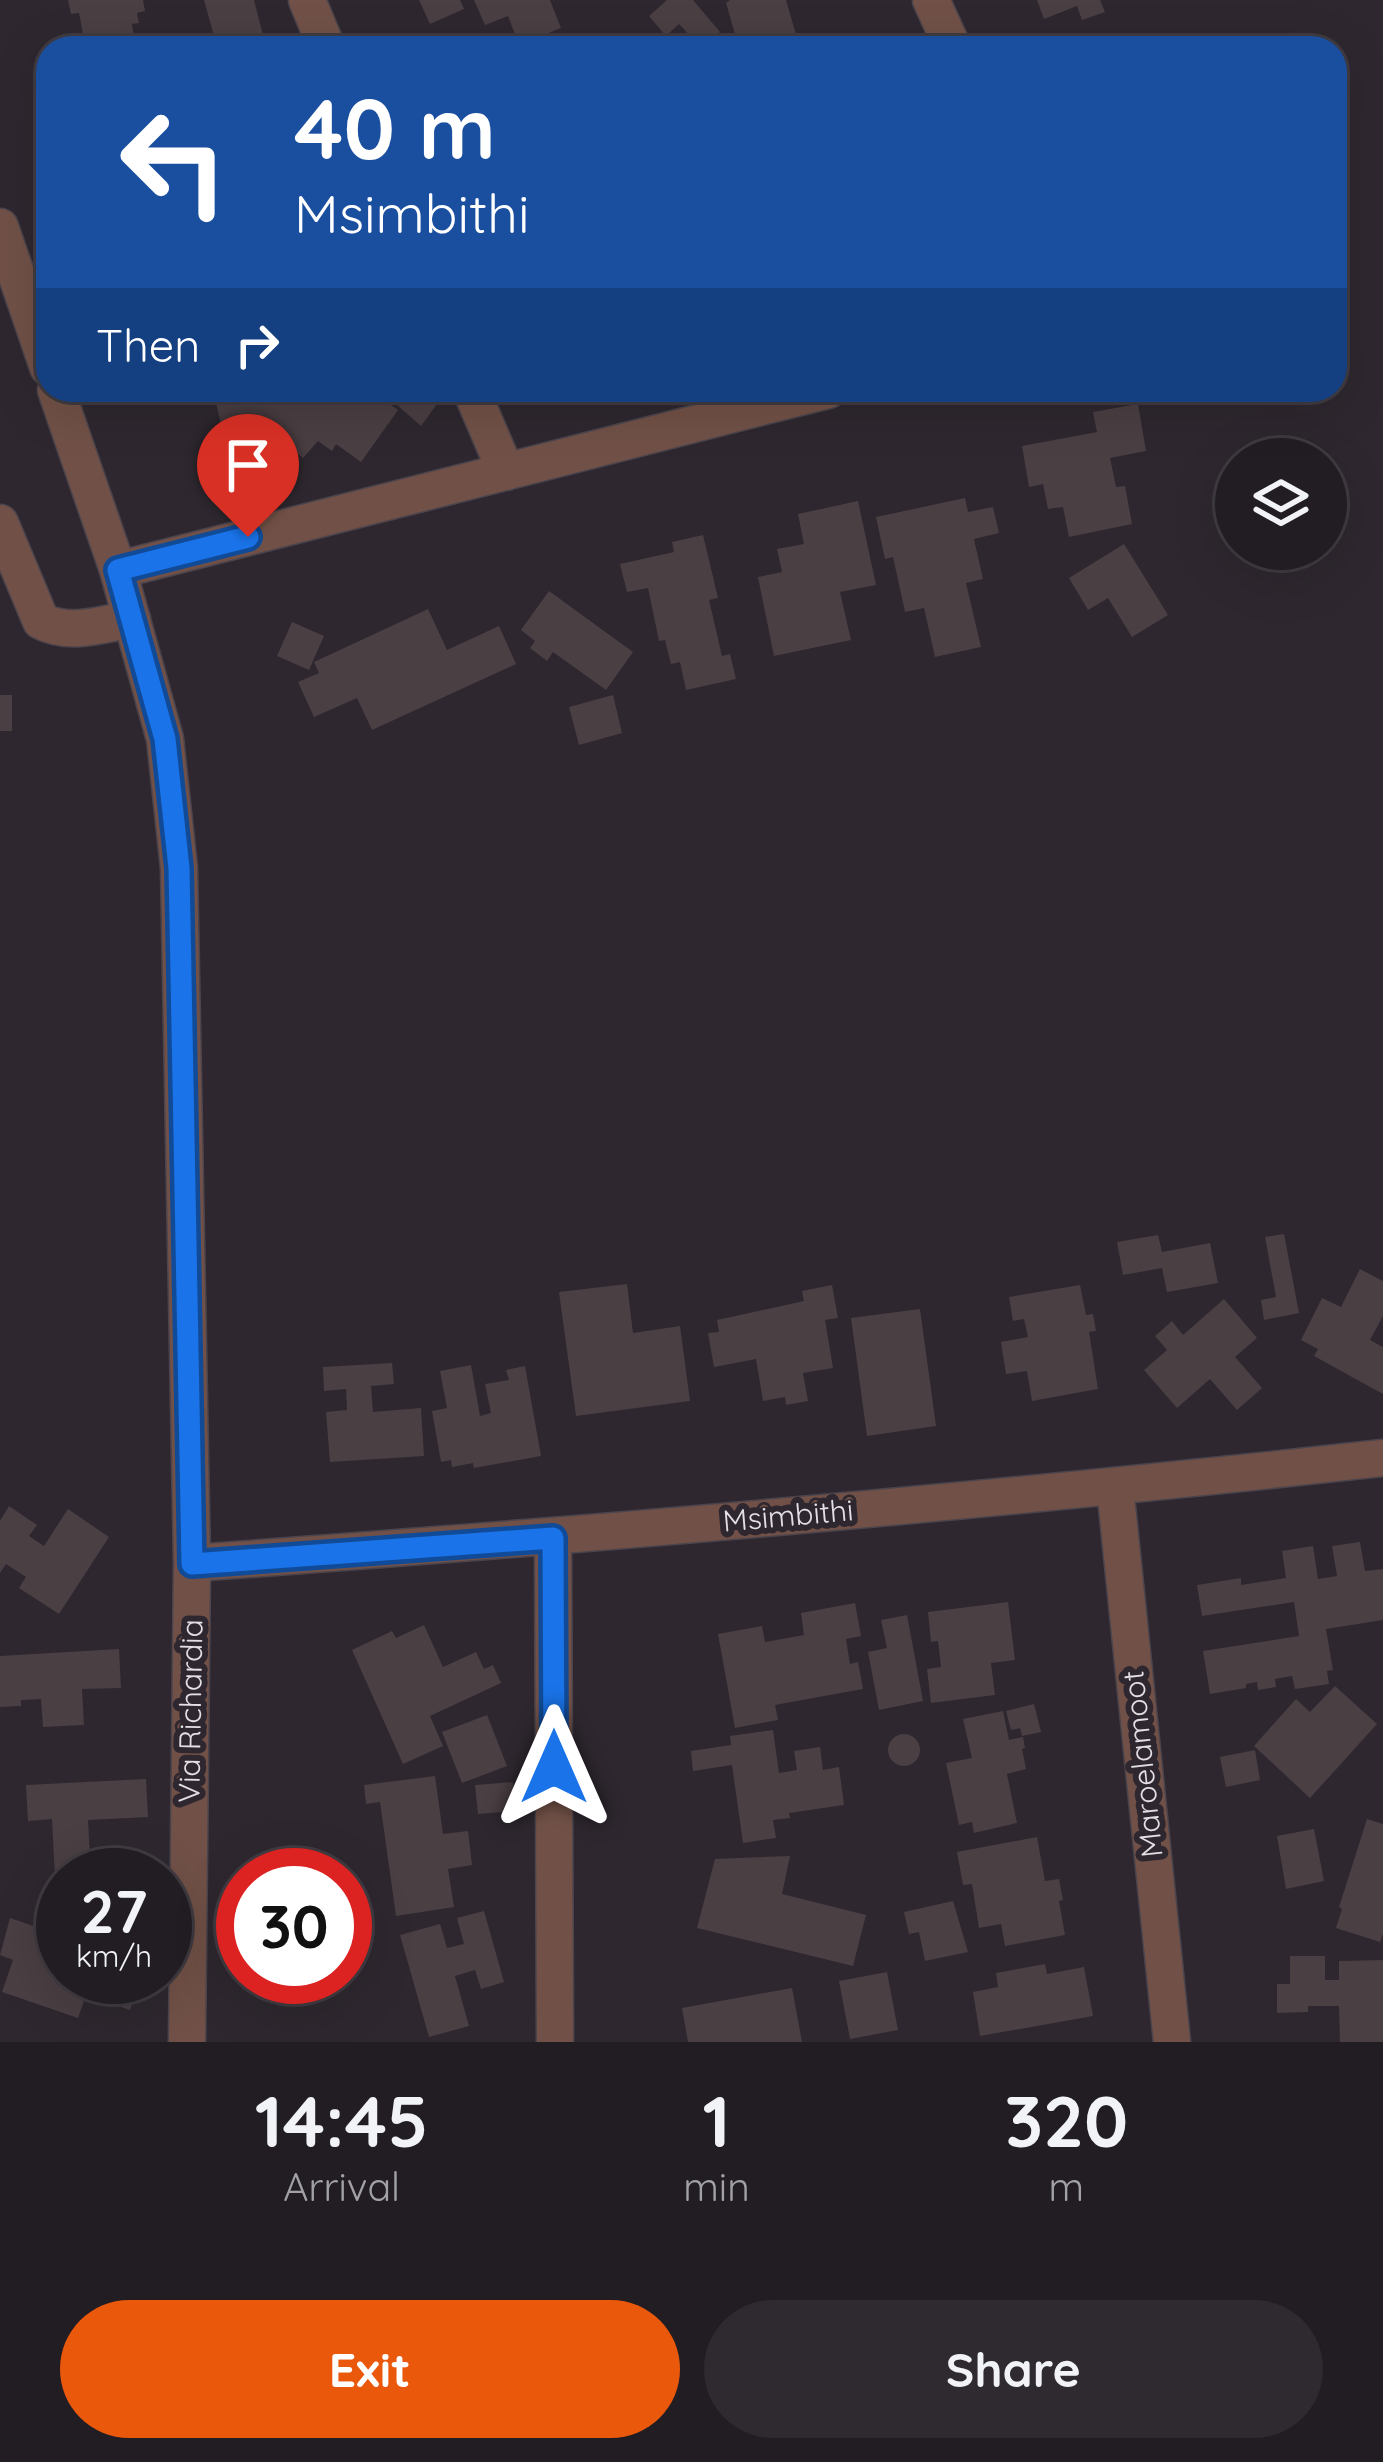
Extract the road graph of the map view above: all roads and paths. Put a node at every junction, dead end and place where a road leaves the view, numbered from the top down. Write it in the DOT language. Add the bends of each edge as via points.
graph roads {
  1 [pos="307,0"];
  2 [pos="931,0"];
  3 [pos="322,36"];
  4 [pos="947,36"];
  5 [pos="2,241"];
  6 [pos="36,334"];
  7 [pos="60,402"];
  8 [pos="476,402"];
  9 [pos="781,402"];
  10 [pos="506,472"];
  11 [pos="0,523"];
  12 [pos="118,570"];
  13 [pos="132,619"];
  14 [pos="1383,1458"];
  15 [pos="1115,1487"];
  16 [pos="553,1538"];
  17 [pos="192,1564"];
  18 [pos="187,2042"];
  19 [pos="555,2042"];
  20 [pos="1172,2042"];
  1 -- 3 [label="street"];
  2 -- 4 [label="street"];
  5 -- 6 [label="street"];
  7 -- 12 [label="street, Via Richardia"];
  8 -- 10 [label="street"];
  9 -- 10 [label="street"];
  10 -- 12 [label="street"];
  11 -- 13 [label="street" via="41,621 78,629"];
  12 -- 13 [label="street, Via Richardia"];
  13 -- 17 [label="street, Via Richardia" via="165,739 179,868"];
  14 -- 15 [label="street, Msimbithi"];
  15 -- 16 [label="street, Msimbithi"];
  15 -- 20 [label="street, Maroelamoot"];
  16 -- 17 [label="street, Msimbithi"];
  16 -- 19 [label="street"];
  17 -- 18 [label="street, Via Richardia"];
}
